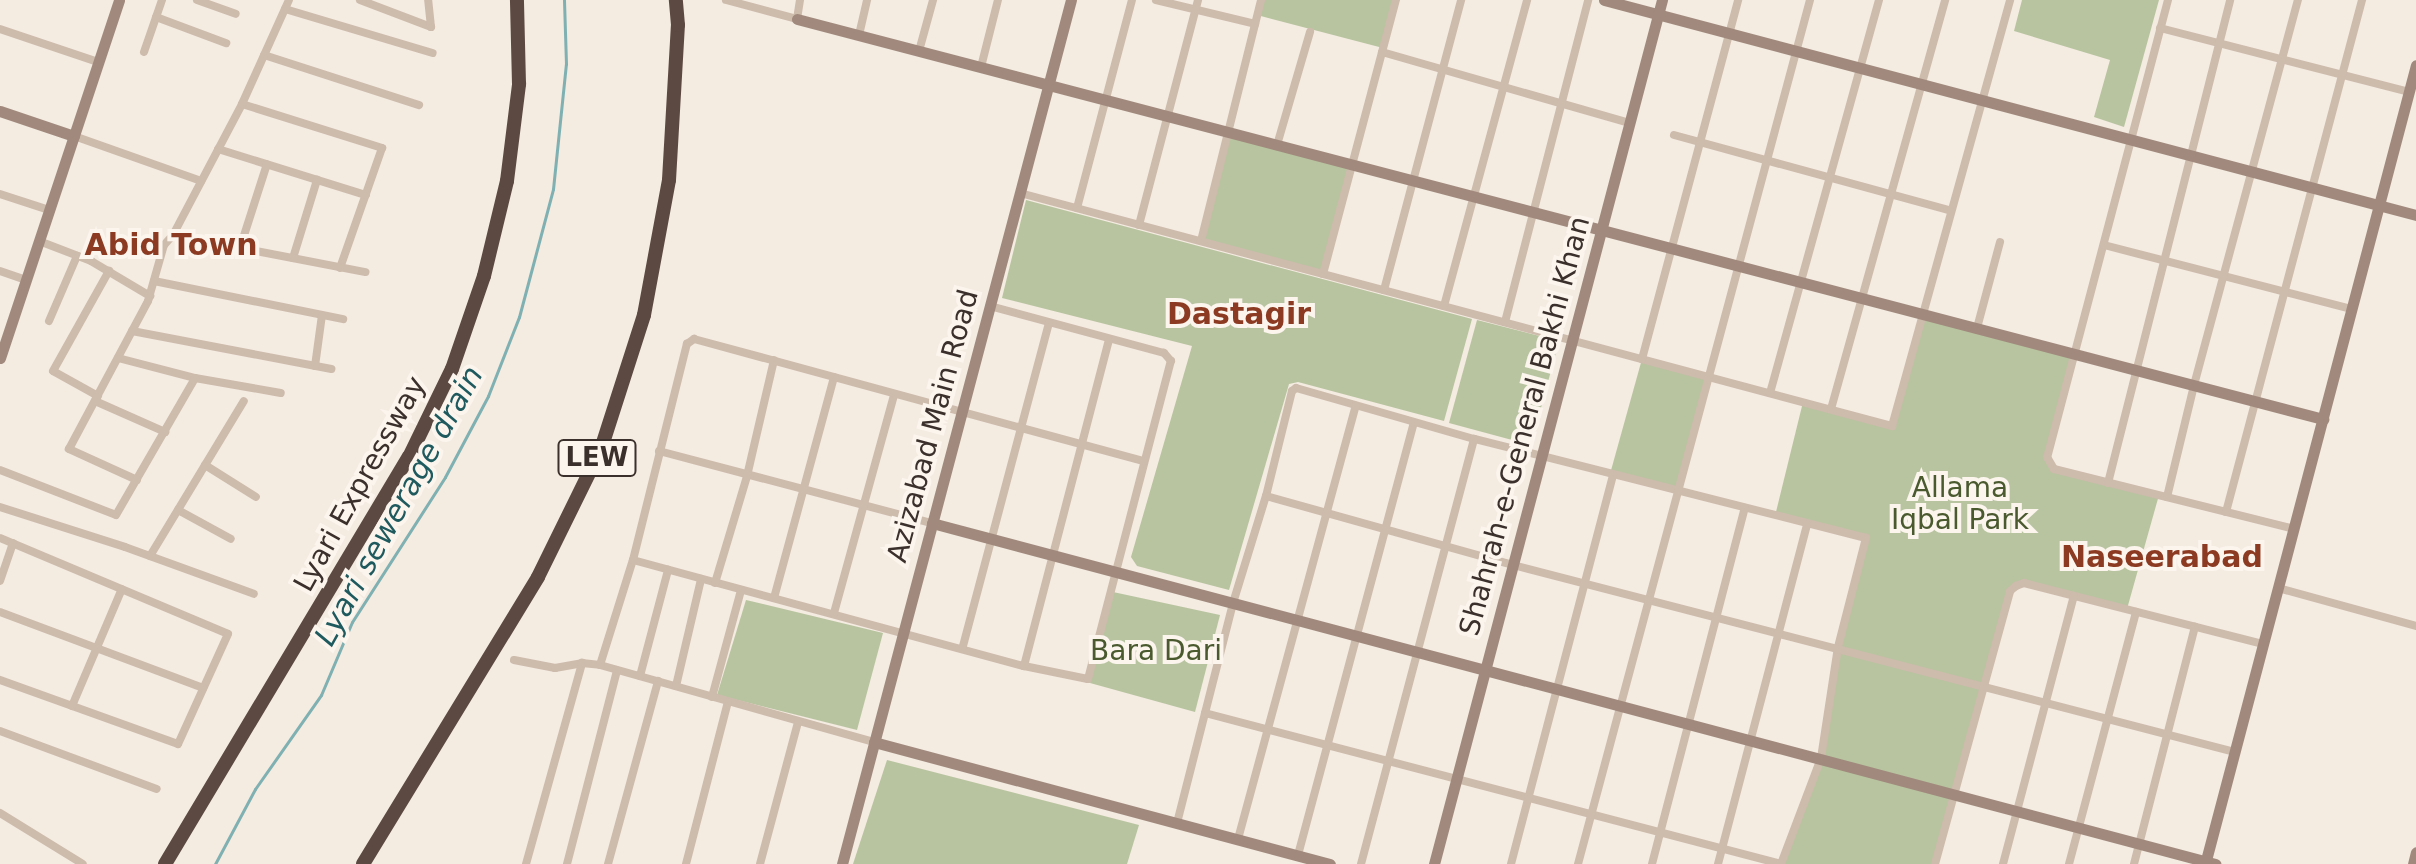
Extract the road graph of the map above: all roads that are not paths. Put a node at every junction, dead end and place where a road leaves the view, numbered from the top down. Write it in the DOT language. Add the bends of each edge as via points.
graph roads {
  1 [pos="119,0"];
  2 [pos="162,0"];
  3 [pos="197,0"];
  4 [pos="360,0"];
  5 [pos="428,0"];
  6 [pos="517,0"];
  7 [pos="676,0"];
  8 [pos="726,0"];
  9 [pos="800,0"];
  10 [pos="867,0"];
  11 [pos="933,0"];
  12 [pos="998,0"];
  13 [pos="1071,0"];
  14 [pos="1132,0"];
  15 [pos="1156,0"];
  16 [pos="1261,0"];
  17 [pos="1396,0"];
  18 [pos="1461,0"];
  19 [pos="1527,0"];
  20 [pos="1588,0"];
  21 [pos="1604,0"];
  22 [pos="1662,0"];
  23 [pos="1738,0"];
  24 [pos="1810,0"];
  25 [pos="1879,0"];
  26 [pos="1945,0"];
  27 [pos="2010,0"];
  28 [pos="2168,0"];
  29 [pos="2230,0"];
  30 [pos="2298,0"];
  31 [pos="2362,0"];
  32 [pos="287,5"];
  33 [pos="1197,5"];
  34 [pos="236,14"];
  35 [pos="1658,14"];
  36 [pos="156,17"];
  37 [pos="797,19"];
  38 [pos="1255,24"];
  39 [pos="2160,28"];
  40 [pos="0,29"];
  41 [pos="1310,32"];
  42 [pos="1730,33"];
  43 [pos="859,35"];
  44 [pos="226,43"];
  45 [pos="2219,43"];
  46 [pos="919,51"];
  47 [pos="1796,51"];
  48 [pos="144,52"];
  49 [pos="1382,52"];
  50 [pos="433,53"];
  51 [pos="264,55"];
  52 [pos="2282,59"];
  53 [pos="98,62"];
  54 [pos="2416,65"];
  55 [pos="981,67"];
  56 [pos="1860,68"];
  57 [pos="1442,69"];
  58 [pos="2342,75"];
  59 [pos="1922,84"];
  60 [pos="1049,85"];
  61 [pos="1504,87"];
  62 [pos="2409,92"];
  63 [pos="1106,100"];
  64 [pos="1982,100"];
  65 [pos="1561,103"];
  66 [pos="242,104"];
  67 [pos="419,105"];
  68 [pos="0,111"];
  69 [pos="1167,116"];
  70 [pos="1630,123"];
  71 [pos="1226,131"];
  72 [pos="1674,135"];
  73 [pos="74,136"];
  74 [pos="2131,139"];
  75 [pos="1700,142"];
  76 [pos="1277,145"];
  77 [pos="218,149"];
  78 [pos="2191,155"];
  79 [pos="1767,160"];
  80 [pos="267,164"];
  81 [pos="1353,164"];
  82 [pos="2251,171"];
  83 [pos="1830,178"];
  84 [pos="317,180"];
  85 [pos="1413,180"];
  86 [pos="201,181"];
  87 [pos="2312,187"];
  88 [pos="1020,193"];
  89 [pos="0,194"];
  90 [pos="366,195"];
  91 [pos="1891,195"];
  92 [pos="1474,196"];
  93 [pos="2379,205"];
  94 [pos="1077,208"];
  95 [pos="49,210"];
  96 [pos="1951,211"];
  97 [pos="1533,212"];
  98 [pos="2416,215"];
  99 [pos="1139,225"];
  100 [pos="1602,230"];
  101 [pos="173,235"];
  102 [pos="39,241"];
  103 [pos="1201,241"];
  104 [pos="2000,242"];
  105 [pos="2104,245"];
  106 [pos="240,248"];
  107 [pos="1672,248"];
  108 [pos="77,256"];
  109 [pos="293,258"];
  110 [pos="2164,261"];
  111 [pos="1739,266"];
  112 [pos="340,268"];
  113 [pos="0,271"];
  114 [pos="109,271"];
  115 [pos="365,272"];
  116 [pos="1323,274"];
  117 [pos="2223,276"];
  118 [pos="26,280"];
  119 [pos="154,281"];
  120 [pos="1801,282"];
  121 [pos="1384,290"];
  122 [pos="2285,292"];
  123 [pos="150,296"];
  124 [pos="1862,298"];
  125 [pos="990,306"];
  126 [pos="1444,306"];
  127 [pos="2352,309"];
  128 [pos="1923,314"];
  129 [pos="322,315"];
  130 [pos="343,319"];
  131 [pos="49,321"];
  132 [pos="1505,322"];
  133 [pos="1049,323"];
  134 [pos="1977,328"];
  135 [pos="132,331"];
  136 [pos="1109,340"];
  137 [pos="1572,340"];
  138 [pos="1,354"];
  139 [pos="2075,354"];
  140 [pos="118,358"];
  141 [pos="1642,359"];
  142 [pos="774,360"];
  143 [pos="315,366"];
  144 [pos="331,369"];
  145 [pos="2137,370"];
  146 [pos="834,377"];
  147 [pos="1709,377"];
  148 [pos="195,378"];
  149 [pos="2194,385"];
  150 [pos="281,393"];
  151 [pos="1770,393"];
  152 [pos="894,395"];
  153 [pos="96,398"];
  154 [pos="244,401"];
  155 [pos="2256,401"];
  156 [pos="1356,406"];
  157 [pos="1831,409"];
  158 [pos="961,414"];
  159 [pos="2323,419"];
  160 [pos="1414,423"];
  161 [pos="1019,429"];
  162 [pos="165,432"];
  163 [pos="1474,439"];
  164 [pos="1081,445"];
  165 [pos="659,451"];
  166 [pos="1542,456"];
  167 [pos="1144,461"];
  168 [pos="205,465"];
  169 [pos="0,470"];
  170 [pos="1613,475"];
  171 [pos="747,476"];
  172 [pos="137,480"];
  173 [pos="2108,483"];
  174 [pos="803,491"];
  175 [pos="1678,492"];
  176 [pos="1266,496"];
  177 [pos="256,497"];
  178 [pos="2167,497"];
  179 [pos="863,505"];
  180 [pos="0,507"];
  181 [pos="1745,508"];
  182 [pos="178,510"];
  183 [pos="1327,512"];
  184 [pos="2226,512"];
  185 [pos="932,523"];
  186 [pos="1807,524"];
  187 [pos="1386,528"];
  188 [pos="2294,529"];
  189 [pos="0,538"];
  190 [pos="231,539"];
  191 [pos="992,539"];
  192 [pos="13,543"];
  193 [pos="1446,544"];
  194 [pos="150,556"];
  195 [pos="1055,556"];
  196 [pos="633,560"];
  197 [pos="1513,565"];
  198 [pos="668,570"];
  199 [pos="1113,571"];
  200 [pos="701,579"];
  201 [pos="0,581"];
  202 [pos="715,583"];
  203 [pos="1585,583"];
  204 [pos="2278,588"];
  205 [pos="122,589"];
  206 [pos="741,590"];
  207 [pos="254,594"];
  208 [pos="2074,596"];
  209 [pos="774,598"];
  210 [pos="1649,600"];
  211 [pos="1233,603"];
  212 [pos="0,612"];
  213 [pos="2136,612"];
  214 [pos="834,613"];
  215 [pos="1717,617"];
  216 [pos="1297,620"];
  217 [pos="2416,626"];
  218 [pos="2195,627"];
  219 [pos="903,631"];
  220 [pos="1777,632"];
  221 [pos="1357,636"];
  222 [pos="2263,644"];
  223 [pos="963,646"];
  224 [pos="1838,647"];
  225 [pos="96,648"];
  226 [pos="1417,652"];
  227 [pos="514,660"];
  228 [pos="582,663"];
  229 [pos="600,665"];
  230 [pos="1024,666"];
  231 [pos="617,670"];
  232 [pos="1486,671"];
  233 [pos="640,676"];
  234 [pos="0,680"];
  235 [pos="658,681"];
  236 [pos="1984,685"];
  237 [pos="676,686"];
  238 [pos="203,688"];
  239 [pos="1558,689"];
  240 [pos="712,697"];
  241 [pos="728,702"];
  242 [pos="2046,702"];
  243 [pos="72,706"];
  244 [pos="1621,706"];
  245 [pos="1205,713"];
  246 [pos="2107,718"];
  247 [pos="798,722"];
  248 [pos="1686,723"];
  249 [pos="1268,730"];
  250 [pos="0,731"];
  251 [pos="2167,734"];
  252 [pos="1750,740"];
  253 [pos="874,742"];
  254 [pos="1327,745"];
  255 [pos="2235,752"];
  256 [pos="1821,758"];
  257 [pos="1388,761"];
  258 [pos="1457,779"];
  259 [pos="157,789"];
  260 [pos="1954,795"];
  261 [pos="1528,798"];
  262 [pos="2017,811"];
  263 [pos="0,813"];
  264 [pos="1591,814"];
  265 [pos="1177,823"];
  266 [pos="2078,828"];
  267 [pos="1661,832"];
  268 [pos="1238,839"];
  269 [pos="2139,844"];
  270 [pos="1721,848"];
  271 [pos="2416,852"];
  272 [pos="1298,855"];
  273 [pos="2209,863"];
  274 [pos="83,864"];
  275 [pos="165,864"];
  276 [pos="363,864"];
  277 [pos="526,864"];
  278 [pos="567,864"];
  279 [pos="608,864"];
  280 [pos="686,864"];
  281 [pos="760,864"];
  282 [pos="842,864"];
  283 [pos="1330,864"];
  284 [pos="1361,864"];
  285 [pos="1434,864"];
  286 [pos="1511,864"];
  287 [pos="1578,864"];
  288 [pos="1652,864"];
  289 [pos="1718,864"];
  290 [pos="1935,864"];
  291 [pos="2003,864"];
  292 [pos="2069,864"];
  293 [pos="2134,864"];
  294 [pos="2413,864"];
  1 -- 53 [label="street"];
  2 -- 36 [label="street"];
  3 -- 34 [label="street"];
  4 -- 5 [label="street" via="431,27"];
  6 -- 275 [label="highway, Lyari Expressway" via="519,84 507,181 484,276 452,369 398,476"];
  7 -- 276 [label="highway, LEW" via="669,180 644,315 601,449 538,577"];
  8 -- 37 [label="street"];
  9 -- 37 [label="street"];
  10 -- 43 [label="street"];
  11 -- 46 [label="street"];
  12 -- 55 [label="street"];
  13 -- 60 [label="street, Azizabad Main Road"];
  14 -- 63 [label="street"];
  15 -- 33 [label="street"];
  16 -- 38 [label="street"];
  17 -- 49 [label="street"];
  18 -- 57 [label="street"];
  19 -- 61 [label="street"];
  20 -- 65 [label="street"];
  21 -- 35 [label="street"];
  22 -- 35 [label="street, Shahrah-e-General Bakhi Khan"];
  23 -- 42 [label="street"];
  24 -- 47 [label="street"];
  25 -- 56 [label="street"];
  26 -- 59 [label="street"];
  27 -- 64 [label="street"];
  28 -- 39 [label="street"];
  29 -- 45 [label="street"];
  30 -- 52 [label="street"];
  31 -- 58 [label="street"];
  32 -- 50 [label="street"];
  32 -- 51 [label="street"];
  33 -- 38 [label="street"];
  33 -- 69 [label="street"];
  35 -- 42 [label="street"];
  35 -- 70 [label="street, Shahrah-e-General Bakhi Khan"];
  36 -- 44 [label="street"];
  36 -- 48 [label="street"];
  37 -- 43 [label="street"];
  38 -- 71 [label="street"];
  39 -- 45 [label="street"];
  39 -- 74 [label="street"];
  40 -- 53 [label="street"];
  41 -- 76 [label="street"];
  42 -- 47 [label="street"];
  42 -- 75 [label="street"];
  43 -- 46 [label="street"];
  45 -- 52 [label="street"];
  45 -- 78 [label="street"];
  46 -- 55 [label="street"];
  47 -- 56 [label="street"];
  47 -- 79 [label="street"];
  49 -- 57 [label="street"];
  49 -- 81 [label="street"];
  51 -- 66 [label="street"];
  51 -- 67 [label="street"];
  52 -- 58 [label="street"];
  52 -- 82 [label="street"];
  53 -- 73 [label="street"];
  54 -- 62 [label="street"];
  55 -- 60 [label="street"];
  56 -- 59 [label="street"];
  56 -- 83 [label="street"];
  57 -- 61 [label="street"];
  57 -- 85 [label="street"];
  58 -- 62 [label="street"];
  58 -- 87 [label="street"];
  59 -- 64 [label="street"];
  59 -- 91 [label="street"];
  60 -- 63 [label="street"];
  60 -- 88 [label="street, Azizabad Main Road"];
  61 -- 65 [label="street"];
  61 -- 92 [label="street"];
  62 -- 93 [label="street"];
  63 -- 69 [label="street"];
  63 -- 94 [label="street"];
  64 -- 74 [label="street"];
  64 -- 96 [label="street"];
  65 -- 70 [label="street"];
  65 -- 97 [label="street"];
  66 -- 77 [label="street"];
  66 -- 90 [label="street" via="382,148"];
  68 -- 73 [label="street"];
  69 -- 71 [label="street"];
  69 -- 99 [label="street"];
  70 -- 100 [label="street, Shahrah-e-General Bakhi Khan"];
  71 -- 76 [label="street"];
  71 -- 103 [label="street"];
  72 -- 75 [label="street"];
  73 -- 86 [label="street"];
  73 -- 95 [label="street"];
  74 -- 78 [label="street"];
  74 -- 105 [label="street"];
  75 -- 79 [label="street"];
  75 -- 107 [label="street"];
  76 -- 81 [label="street"];
  77 -- 80 [label="street"];
  77 -- 86 [label="street"];
  78 -- 82 [label="street"];
  78 -- 110 [label="street"];
  79 -- 83 [label="street"];
  79 -- 111 [label="street"];
  80 -- 84 [label="street"];
  80 -- 106 [label="street"];
  81 -- 85 [label="street"];
  81 -- 116 [label="street"];
  82 -- 87 [label="street"];
  82 -- 117 [label="street"];
  83 -- 91 [label="street"];
  83 -- 120 [label="street"];
  84 -- 90 [label="street"];
  84 -- 109 [label="street"];
  85 -- 92 [label="street"];
  85 -- 121 [label="street"];
  86 -- 101 [label="street"];
  87 -- 93 [label="street"];
  87 -- 122 [label="street"];
  88 -- 94 [label="street"];
  88 -- 125 [label="street, Azizabad Main Road"];
  89 -- 95 [label="street"];
  90 -- 112 [label="street"];
  91 -- 96 [label="street"];
  91 -- 124 [label="street"];
  92 -- 97 [label="street"];
  92 -- 126 [label="street"];
  93 -- 98 [label="street"];
  93 -- 127 [label="street"];
  94 -- 99 [label="street"];
  95 -- 102 [label="street"];
  96 -- 128 [label="street"];
  97 -- 100 [label="street"];
  97 -- 132 [label="street"];
  99 -- 103 [label="street"];
  100 -- 107 [label="street"];
  100 -- 137 [label="street, Shahrah-e-General Bakhi Khan"];
  101 -- 106 [label="street"];
  101 -- 119 [label="street" via="164,245"];
  102 -- 108 [label="street"];
  102 -- 118 [label="street"];
  103 -- 116 [label="street"];
  104 -- 134 [label="street"];
  105 -- 110 [label="street"];
  105 -- 139 [label="street"];
  106 -- 109 [label="street"];
  107 -- 111 [label="street"];
  107 -- 141 [label="street"];
  108 -- 114 [label="street"];
  108 -- 131 [label="street"];
  109 -- 112 [label="street"];
  110 -- 117 [label="street"];
  110 -- 145 [label="street"];
  111 -- 120 [label="street"];
  111 -- 147 [label="street"];
  112 -- 115 [label="street"];
  113 -- 118 [label="street"];
  114 -- 123 [label="street"];
  114 -- 153 [label="street" via="53,371"];
  116 -- 121 [label="street"];
  117 -- 122 [label="street"];
  117 -- 149 [label="street"];
  118 -- 138 [label="street"];
  119 -- 123 [label="street"];
  119 -- 129 [label="street"];
  120 -- 124 [label="street"];
  120 -- 151 [label="street"];
  121 -- 126 [label="street"];
  122 -- 127 [label="street"];
  122 -- 155 [label="street"];
  123 -- 135 [label="street"];
  124 -- 128 [label="street"];
  124 -- 157 [label="street"];
  125 -- 133 [label="street"];
  125 -- 158 [label="street, Azizabad Main Road"];
  126 -- 132 [label="street"];
  127 -- 159 [label="street"];
  128 -- 134 [label="street"];
  128 -- 157 [label="street" via="1892,426"];
  129 -- 130 [label="street"];
  129 -- 143 [label="street"];
  132 -- 137 [label="street"];
  133 -- 136 [label="street"];
  133 -- 161 [label="street"];
  134 -- 139 [label="street"];
  135 -- 140 [label="street"];
  135 -- 143 [label="street"];
  136 -- 164 [label="street"];
  136 -- 167 [label="street" via="1164,353 1171,361"];
  137 -- 141 [label="street"];
  137 -- 166 [label="street, Shahrah-e-General Bakhi Khan"];
  139 -- 145 [label="street"];
  139 -- 173 [label="street" via="2047,457 2054,469"];
  140 -- 148 [label="street"];
  140 -- 153 [label="street"];
  141 -- 147 [label="street"];
  142 -- 146 [label="street"];
  142 -- 165 [label="street" via="694,339 687,344"];
  142 -- 171 [label="street"];
  143 -- 144 [label="street"];
  145 -- 149 [label="street"];
  145 -- 173 [label="street"];
  146 -- 152 [label="street"];
  146 -- 174 [label="street"];
  147 -- 151 [label="street"];
  147 -- 175 [label="street"];
  148 -- 150 [label="street"];
  148 -- 162 [label="street"];
  149 -- 155 [label="street"];
  149 -- 178 [label="street"];
  151 -- 157 [label="street"];
  152 -- 158 [label="street"];
  152 -- 179 [label="street"];
  153 -- 162 [label="street"];
  153 -- 172 [label="street" via="69,449"];
  154 -- 168 [label="street"];
  155 -- 159 [label="street"];
  155 -- 184 [label="street"];
  156 -- 160 [label="street"];
  156 -- 176 [label="street" via="1293,389"];
  156 -- 183 [label="street"];
  158 -- 161 [label="street"];
  158 -- 185 [label="street, Azizabad Main Road"];
  159 -- 188 [label="street"];
  160 -- 163 [label="street"];
  160 -- 187 [label="street"];
  161 -- 164 [label="street"];
  161 -- 191 [label="street"];
  162 -- 172 [label="street"];
  163 -- 166 [label="street"];
  163 -- 193 [label="street"];
  164 -- 167 [label="street"];
  164 -- 195 [label="street"];
  165 -- 171 [label="street"];
  165 -- 196 [label="street"];
  166 -- 170 [label="street"];
  166 -- 197 [label="street, Shahrah-e-General Bakhi Khan"];
  167 -- 199 [label="street"];
  168 -- 177 [label="street"];
  168 -- 182 [label="street"];
  169 -- 172 [label="street" via="116,515"];
  170 -- 175 [label="street"];
  170 -- 203 [label="street"];
  171 -- 174 [label="street"];
  171 -- 202 [label="street"];
  173 -- 178 [label="street"];
  174 -- 179 [label="street"];
  174 -- 209 [label="street"];
  175 -- 181 [label="street"];
  175 -- 210 [label="street"];
  176 -- 183 [label="street"];
  176 -- 211 [label="street"];
  178 -- 184 [label="street"];
  179 -- 185 [label="street"];
  179 -- 214 [label="street"];
  180 -- 194 [label="street"];
  181 -- 186 [label="street"];
  181 -- 215 [label="street"];
  182 -- 190 [label="street"];
  182 -- 194 [label="street"];
  183 -- 187 [label="street"];
  183 -- 216 [label="street"];
  184 -- 188 [label="street"];
  185 -- 191 [label="street"];
  185 -- 219 [label="street, Azizabad Main Road"];
  186 -- 220 [label="street"];
  186 -- 224 [label="street" via="1866,538"];
  187 -- 193 [label="street"];
  187 -- 221 [label="street"];
  188 -- 204 [label="street"];
  189 -- 192 [label="street"];
  191 -- 195 [label="street"];
  191 -- 223 [label="street"];
  192 -- 201 [label="street"];
  192 -- 205 [label="street"];
  193 -- 197 [label="street"];
  193 -- 226 [label="street"];
  194 -- 207 [label="street"];
  195 -- 199 [label="street"];
  195 -- 230 [label="street"];
  196 -- 198 [label="street"];
  196 -- 229 [label="street"];
  197 -- 203 [label="street"];
  197 -- 232 [label="street, Shahrah-e-General Bakhi Khan"];
  198 -- 200 [label="street"];
  198 -- 233 [label="street"];
  199 -- 211 [label="street"];
  199 -- 230 [label="street" via="1088,679"];
  200 -- 202 [label="street"];
  200 -- 237 [label="street"];
  202 -- 206 [label="street"];
  203 -- 210 [label="street"];
  203 -- 239 [label="street"];
  204 -- 217 [label="street"];
  204 -- 222 [label="street"];
  205 -- 225 [label="street"];
  205 -- 238 [label="street" via="228,634"];
  206 -- 209 [label="street"];
  206 -- 240 [label="street"];
  208 -- 213 [label="street"];
  208 -- 236 [label="street" via="2024,583 2010,591"];
  208 -- 242 [label="street"];
  209 -- 214 [label="street"];
  210 -- 215 [label="street"];
  210 -- 244 [label="street"];
  211 -- 216 [label="street"];
  211 -- 245 [label="street"];
  212 -- 225 [label="street"];
  213 -- 218 [label="street"];
  213 -- 246 [label="street"];
  214 -- 219 [label="street"];
  215 -- 220 [label="street"];
  215 -- 248 [label="street"];
  216 -- 221 [label="street"];
  216 -- 249 [label="street"];
  218 -- 222 [label="street"];
  218 -- 251 [label="street"];
  219 -- 223 [label="street"];
  219 -- 253 [label="street, Azizabad Main Road"];
  220 -- 224 [label="street"];
  220 -- 252 [label="street"];
  221 -- 226 [label="street"];
  221 -- 254 [label="street"];
  222 -- 255 [label="street"];
  223 -- 230 [label="street"];
  224 -- 236 [label="street"];
  224 -- 256 [label="street"];
  225 -- 238 [label="street"];
  225 -- 243 [label="street"];
  226 -- 232 [label="street"];
  226 -- 257 [label="street"];
  227 -- 228 [label="street" via="555,668"];
  228 -- 229 [label="street"];
  228 -- 277 [label="street"];
  229 -- 231 [label="street"];
  231 -- 233 [label="street"];
  231 -- 278 [label="street"];
  232 -- 239 [label="street"];
  232 -- 258 [label="street, Shahrah-e-General Bakhi Khan"];
  233 -- 235 [label="street"];
  234 -- 243 [label="street"];
  235 -- 237 [label="street"];
  235 -- 279 [label="street"];
  236 -- 242 [label="street"];
  236 -- 260 [label="street"];
  237 -- 240 [label="street"];
  238 -- 243 [label="street" via="178,744"];
  239 -- 244 [label="street"];
  239 -- 261 [label="street"];
  240 -- 241 [label="street"];
  241 -- 247 [label="street"];
  241 -- 280 [label="street"];
  242 -- 246 [label="street"];
  242 -- 262 [label="street"];
  244 -- 248 [label="street"];
  244 -- 264 [label="street"];
  245 -- 249 [label="street"];
  245 -- 265 [label="street"];
  246 -- 251 [label="street"];
  246 -- 266 [label="street"];
  247 -- 253 [label="street"];
  247 -- 281 [label="street"];
  248 -- 252 [label="street"];
  248 -- 267 [label="street"];
  249 -- 254 [label="street"];
  249 -- 268 [label="street"];
  250 -- 259 [label="street"];
  251 -- 255 [label="street"];
  251 -- 269 [label="street"];
  252 -- 256 [label="street"];
  252 -- 270 [label="street"];
  253 -- 265 [label="street"];
  253 -- 282 [label="street, Azizabad Main Road"];
  254 -- 257 [label="street"];
  254 -- 272 [label="street"];
  255 -- 273 [label="street"];
  256 -- 260 [label="street"];
  256 -- 270 [label="street" via="1781,864"];
  257 -- 258 [label="street"];
  257 -- 284 [label="street"];
  258 -- 261 [label="street"];
  258 -- 285 [label="street, Shahrah-e-General Bakhi Khan"];
  260 -- 262 [label="street"];
  260 -- 290 [label="street"];
  261 -- 264 [label="street"];
  261 -- 286 [label="street"];
  262 -- 266 [label="street"];
  262 -- 291 [label="street"];
  263 -- 274 [label="street"];
  264 -- 267 [label="street"];
  264 -- 287 [label="street"];
  265 -- 268 [label="street"];
  266 -- 269 [label="street"];
  266 -- 292 [label="street"];
  267 -- 270 [label="street"];
  267 -- 288 [label="street"];
  268 -- 272 [label="street"];
  269 -- 273 [label="street"];
  269 -- 293 [label="street"];
  270 -- 289 [label="street"];
  271 -- 294 [label="street"];
  272 -- 283 [label="street"];
}
